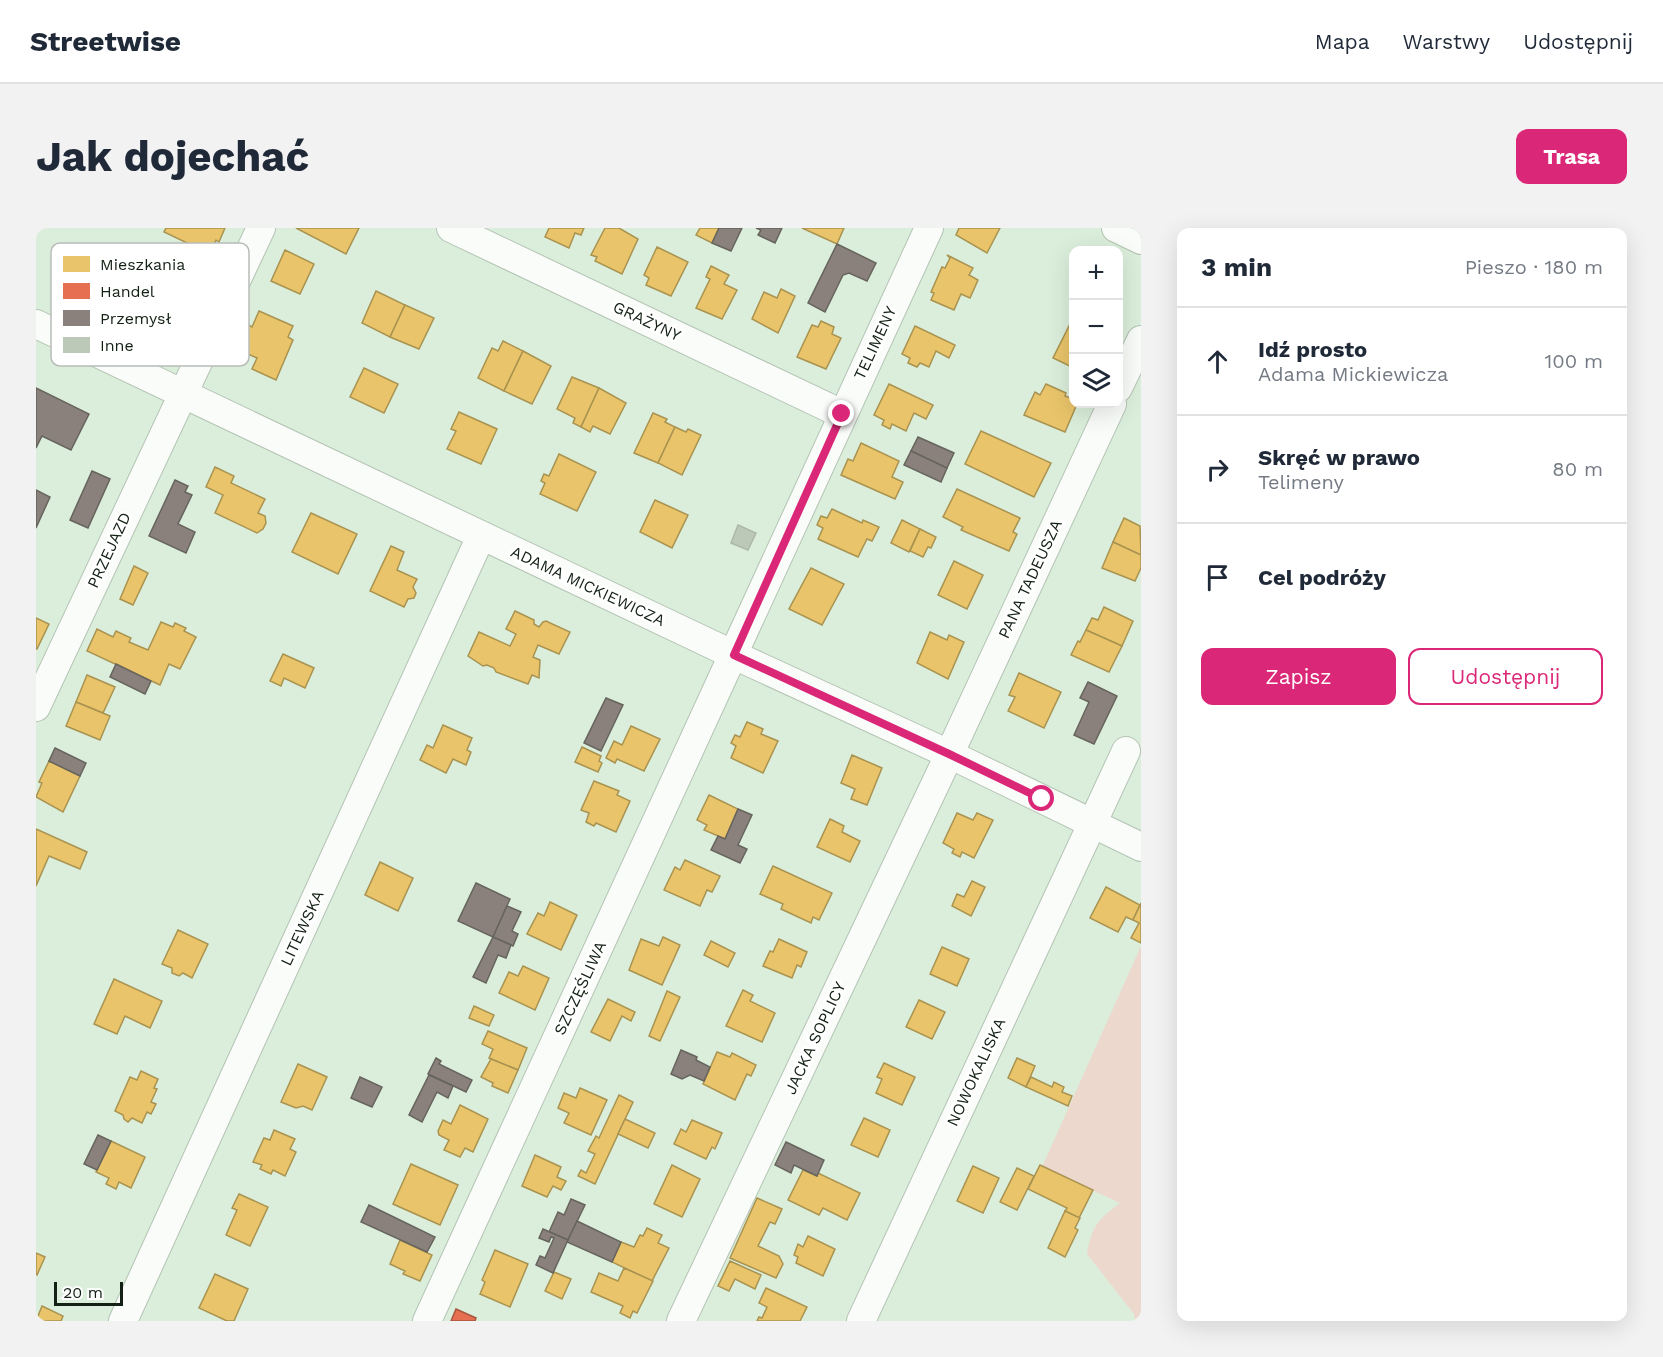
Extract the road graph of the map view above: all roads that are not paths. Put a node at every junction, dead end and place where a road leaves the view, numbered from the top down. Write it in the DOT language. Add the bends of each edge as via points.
graph roads {
  1 [pos="261,228"];
  2 [pos="451,228"];
  3 [pos="929,228"];
  4 [pos="1116,228"];
  5 [pos="1141,240"];
  6 [pos="249,253"];
  7 [pos="36,324"];
  8 [pos="51,331"];
  9 [pos="1141,340"];
  10 [pos="125,366"];
  11 [pos="196,366"];
  12 [pos="1123,379"];
  13 [pos="183,393"];
  14 [pos="1110,408"];
  15 [pos="842,414"];
  16 [pos="482,536"];
  17 [pos="734,655"];
  18 [pos="36,707"];
  19 [pos="1126,751"];
  20 [pos="949,754"];
  21 [pos="1091,823"];
  22 [pos="1141,846"];
  23 [pos="123,1321"];
  24 [pos="427,1321"];
  25 [pos="681,1321"];
  26 [pos="861,1321"];
  1 -- 6 [label="street, PRZEJAZD"];
  2 -- 15 [label="street, GRAŻYNY"];
  3 -- 15 [label="street, TELIMENY"];
  4 -- 5 [label="street"];
  7 -- 8 [label="street, ADAMA MICKIEWICZA"];
  9 -- 12 [label="street"];
  10 -- 13 [label="street, ADAMA MICKIEWICZA"];
  11 -- 13 [label="street, PRZEJAZD"];
  13 -- 16 [label="street, ADAMA MICKIEWICZA"];
  13 -- 18 [label="street, PRZEJAZD"];
  14 -- 20 [label="street, PANA TADEUSZA"];
  15 -- 17 [label="street, TELIMENY"];
  16 -- 17 [label="street, ADAMA MICKIEWICZA"];
  16 -- 23 [label="street, LITEWSKA"];
  17 -- 20 [label="street, ADAMA MICKIEWICZA"];
  17 -- 24 [label="street, SZCZĘŚLIWA"];
  19 -- 21 [label="street, NOWOKALISKA"];
  20 -- 21 [label="street, ADAMA MICKIEWICZA"];
  20 -- 25 [label="street, JACKA SOPLICY"];
  21 -- 22 [label="street, ADAMA MICKIEWICZA"];
  21 -- 26 [label="street, NOWOKALISKA"];
}
